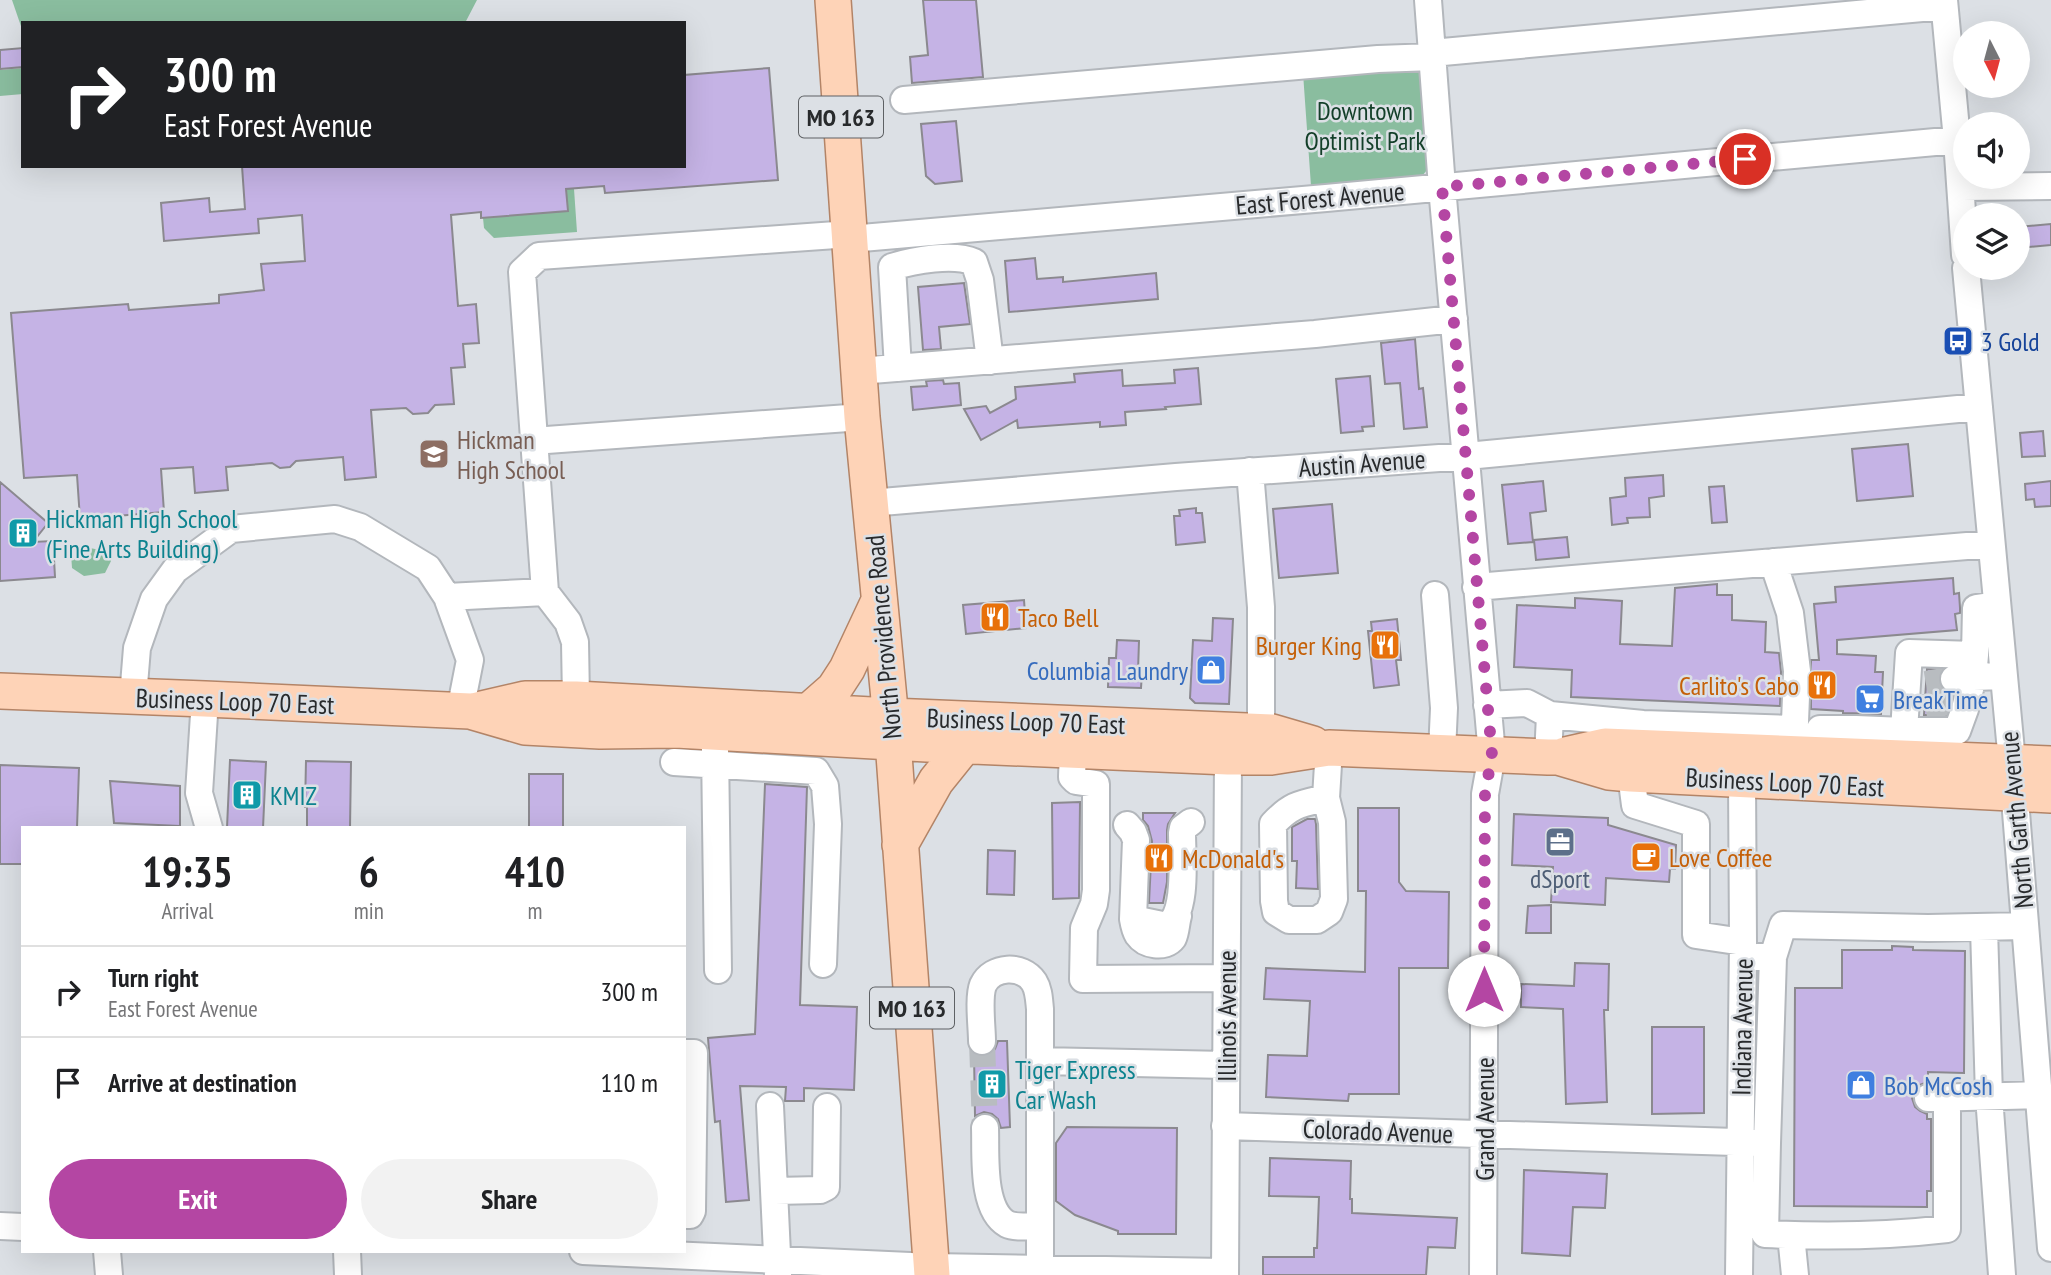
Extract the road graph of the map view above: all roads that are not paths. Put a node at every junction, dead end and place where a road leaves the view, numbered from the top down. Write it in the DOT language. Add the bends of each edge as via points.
graph roads {
  1 [pos="833,0"];
  2 [pos="1428,0"];
  3 [pos="1944,3"];
  4 [pos="1432,55"];
  5 [pos="904,100"];
  6 [pos="1954,112"];
  7 [pos="1953,140"];
  8 [pos="2030,186"];
  9 [pos="2051,186"];
  10 [pos="1442,187"];
  11 [pos="935,231"];
  12 [pos="850,236"];
  13 [pos="939,258"];
  14 [pos="1967,280"];
  15 [pos="895,317"];
  16 [pos="1454,319"];
  17 [pos="856,322"];
  18 [pos="990,361"];
  19 [pos="898,368"];
  20 [pos="859,371"];
  21 [pos="1979,407"];
  22 [pos="862,417"];
  23 [pos="533,441"];
  24 [pos="1467,456"];
  25 [pos="1250,471"];
  26 [pos="870,503"];
  27 [pos="1992,544"];
  28 [pos="1773,562"];
  29 [pos="1476,587"];
  30 [pos="545,592"];
  31 [pos="1434,594"];
  32 [pos="447,597"];
  33 [pos="878,601"];
  34 [pos="1997,606"];
  35 [pos="2004,676"];
  36 [pos="1965,682"];
  37 [pos="0,691"];
  38 [pos="133,696"];
  39 [pos="205,699"];
  40 [pos="576,699"];
  41 [pos="1487,705"];
  42 [pos="465,711"];
  43 [pos="809,711"];
  44 [pos="1550,715"];
  45 [pos="1916,715"];
  46 [pos="891,729"];
  47 [pos="1261,732"];
  48 [pos="965,745"];
  49 [pos="1802,745"];
  50 [pos="715,748"];
  51 [pos="1329,748"];
  52 [pos="1639,748"];
  53 [pos="1073,750"];
  54 [pos="768,751"];
  55 [pos="1442,752"];
  56 [pos="1492,755"];
  57 [pos="1228,757"];
  58 [pos="1553,757"];
  59 [pos="674,762"];
  60 [pos="2051,764"];
  61 [pos="2013,778"];
  62 [pos="1742,780"];
  63 [pos="2051,795"];
  64 [pos="1326,798"];
  65 [pos="1191,822"];
  66 [pos="1127,825"];
  67 [pos="208,826"];
  68 [pos="900,845"];
  69 [pos="2025,926"];
  70 [pos="1984,928"];
  71 [pos="1743,949"];
  72 [pos="1773,957"];
  73 [pos="823,964"];
  74 [pos="718,970"];
  75 [pos="1226,978"];
  76 [pos="982,1041"];
  77 [pos="686,1053"];
  78 [pos="1040,1061"];
  79 [pos="1226,1065"];
  80 [pos="2039,1095"];
  81 [pos="1989,1096"];
  82 [pos="769,1106"];
  83 [pos="827,1107"];
  84 [pos="1225,1126"];
  85 [pos="985,1128"];
  86 [pos="1483,1134"];
  87 [pos="1740,1142"];
  88 [pos="1767,1143"];
  89 [pos="775,1191"];
  90 [pos="686,1215"];
  91 [pos="0,1226"];
  92 [pos="1040,1226"];
  93 [pos="21,1227"];
  94 [pos="1791,1235"];
  95 [pos="2051,1248"];
  96 [pos="107,1253"];
  97 [pos="347,1253"];
  98 [pos="584,1253"];
  99 [pos="679,1253"];
  100 [pos="778,1267"];
  101 [pos="1040,1269"];
  102 [pos="932,1271"];
  103 [pos="1013,1272"];
  104 [pos="1174,1273"];
  105 [pos="1225,1273"];
  106 [pos="109,1275"];
  107 [pos="348,1275"];
  108 [pos="585,1275"];
  109 [pos="1483,1275"];
  110 [pos="1739,1275"];
  111 [pos="1795,1275"];
  112 [pos="2002,1275"];
  1 -- 12 [label="main road, North Providence Road / MO 163"];
  2 -- 4 [label="street, Grand Avenue"];
  3 -- 4 [label="street"];
  3 -- 6 [label="street"];
  4 -- 5 [label="street"];
  4 -- 10 [label="street, Grand Avenue"];
  7 -- 10 [label="street, East Forest Avenue"];
  8 -- 9 [label="street"];
  10 -- 11 [label="street, East Forest Avenue"];
  10 -- 16 [label="street, Grand Avenue"];
  11 -- 12 [label="street, East Forest Avenue"];
  11 -- 13 [label="street"];
  12 -- 17 [label="main road, North Providence Road / MO 163"];
  12 -- 23 [label="street, East Forest Avenue" via="539,256 522,272"];
  13 -- 15 [label="street" via="892,267"];
  13 -- 18 [label="street" via="964,257 974,262"];
  14 -- 21 [label="street, North Garth Avenue"];
  15 -- 17 [label="street"];
  15 -- 19 [label="street"];
  16 -- 18 [label="street"];
  16 -- 24 [label="street, Grand Avenue"];
  17 -- 20 [label="main road, North Providence Road / MO 163"];
  18 -- 19 [label="street"];
  19 -- 20 [label="street"];
  20 -- 22 [label="main road, North Providence Road / MO 163"];
  21 -- 24 [label="street, Austin Avenue"];
  21 -- 27 [label="street, North Garth Avenue"];
  22 -- 23 [label="street"];
  22 -- 26 [label="main road, North Providence Road / MO 163"];
  23 -- 30 [label="street"];
  24 -- 25 [label="street, Austin Avenue"];
  24 -- 29 [label="street, Grand Avenue"];
  25 -- 26 [label="street, Austin Avenue"];
  25 -- 47 [label="street" via="1261,607"];
  26 -- 33 [label="main road, North Providence Road / MO 163"];
  27 -- 28 [label="street"];
  27 -- 34 [label="street, North Garth Avenue"];
  28 -- 29 [label="street"];
  28 -- 49 [label="street" via="1790,613"];
  29 -- 41 [label="street, Grand Avenue"];
  30 -- 32 [label="street"];
  30 -- 40 [label="street" via="568,622 575,642"];
  31 -- 55 [label="street" via="1444,708"];
  32 -- 38 [label="street" via="428,568 360,527 335,519 231,529 175,570 154,599 137,648"];
  32 -- 42 [label="street" via="470,660"];
  33 -- 43 [label="main road" via="848,669"];
  33 -- 46 [label="main road, North Providence Road / MO 163"];
  34 -- 35 [label="street, North Garth Avenue"];
  34 -- 36 [label="street" via="1976,608"];
  35 -- 36 [label="street"];
  35 -- 61 [label="street, North Garth Avenue"];
  36 -- 45 [label="street" via="1957,731"];
  36 -- 45 [label="street" via="1909,653"];
  37 -- 38 [label="main road, Business Loop 70 East"];
  38 -- 39 [label="main road, Business Loop 70 East"];
  39 -- 42 [label="main road, Business Loop 70 East"];
  39 -- 67 [label="street" via="199,793"];
  40 -- 42 [label="main road, Business Loop 70 East" via="525,699"];
  40 -- 43 [label="main road, Business Loop 70 East"];
  41 -- 44 [label="street" via="1527,704"];
  41 -- 56 [label="street, Grand Avenue"];
  42 -- 50 [label="main road, Business Loop 70 East" via="525,727 676,730"];
  43 -- 46 [label="main road, Business Loop 70 East"];
  44 -- 52 [label="street"];
  44 -- 58 [label="street"];
  45 -- 49 [label="main road, Business Loop 70 East" via="1854,742"];
  45 -- 61 [label="main road, Business Loop 70 East"];
  46 -- 47 [label="main road, Business Loop 70 East"];
  46 -- 48 [label="main road, Business Loop 70 East"];
  46 -- 54 [label="main road, Business Loop 70 East"];
  46 -- 68 [label="main road, North Providence Road / MO 163"];
  47 -- 51 [label="main road, Business Loop 70 East"];
  48 -- 53 [label="main road, Business Loop 70 East"];
  48 -- 68 [label="main road" via="936,781"];
  49 -- 52 [label="main road, Business Loop 70 East" via="1686,737"];
  50 -- 54 [label="main road, Business Loop 70 East"];
  50 -- 59 [label="street"];
  50 -- 74 [label="street"];
  51 -- 55 [label="main road, Business Loop 70 East"];
  51 -- 57 [label="main road, Business Loop 70 East" via="1271,757"];
  51 -- 64 [label="street"];
  52 -- 58 [label="main road, Business Loop 70 East" via="1605,746"];
  52 -- 62 [label="main road, Business Loop 70 East"];
  52 -- 71 [label="street" via="1635,805 1696,824 1696,935"];
  53 -- 57 [label="main road, Business Loop 70 East"];
  53 -- 75 [label="street" via="1072,777 1096,784 1096,890 1084,928 1083,979"];
  54 -- 73 [label="street" via="816,771 825,786"];
  55 -- 56 [label="main road, Business Loop 70 East"];
  56 -- 58 [label="main road, Business Loop 70 East"];
  56 -- 86 [label="street, Grand Avenue" via="1485,794"];
  57 -- 75 [label="street, Illinois Avenue"];
  60 -- 61 [label="main road"];
  61 -- 62 [label="main road, Business Loop 70 East"];
  61 -- 63 [label="main road"];
  61 -- 69 [label="street, North Garth Avenue"];
  62 -- 71 [label="street, Indiana Avenue"];
  65 -- 66 [label="street" via="1182,833 1178,912 1167,926 1133,919 1136,840"];
  68 -- 102 [label="main road, North Providence Road / MO 163"];
  69 -- 70 [label="street"];
  69 -- 80 [label="street, North Garth Avenue"];
  70 -- 72 [label="street" via="1783,925"];
  70 -- 81 [label="street"];
  71 -- 72 [label="street"];
  71 -- 87 [label="street, Indiana Avenue"];
  72 -- 88 [label="street"];
  75 -- 79 [label="street, Illinois Avenue"];
  76 -- 78 [label="street" via="981,989 987,977 996,971 1022,972 1038,991"];
  77 -- 90 [label="street" via="694,1053 692,1211"];
  78 -- 79 [label="street"];
  78 -- 92 [label="street"];
  79 -- 84 [label="street, Illinois Avenue"];
  80 -- 81 [label="street"];
  80 -- 95 [label="street, North Garth Avenue"];
  81 -- 94 [label="street" via="1938,1098 1947,1229 1897,1235"];
  81 -- 112 [label="street"];
  82 -- 89 [label="street"];
  83 -- 89 [label="street" via="826,1187"];
  84 -- 86 [label="street, Colorado Avenue"];
  84 -- 105 [label="street, Illinois Avenue"];
  85 -- 92 [label="street" via="988,1194 996,1215 1009,1226"];
  86 -- 87 [label="street, Colorado Avenue"];
  86 -- 109 [label="street, Grand Avenue"];
  87 -- 88 [label="street, Colorado Avenue"];
  87 -- 110 [label="street, Indiana Avenue"];
  88 -- 94 [label="street" via="1765,1234"];
  89 -- 100 [label="street"];
  91 -- 93 [label="street"];
  92 -- 101 [label="street"];
  94 -- 111 [label="street"];
  96 -- 106 [label="street"];
  97 -- 107 [label="street"];
  98 -- 108 [label="street"];
  99 -- 100 [label="street"];
  100 -- 102 [label="street"];
  101 -- 103 [label="street"];
  101 -- 104 [label="street"];
  102 -- 103 [label="street"];
  104 -- 105 [label="street"];
}
